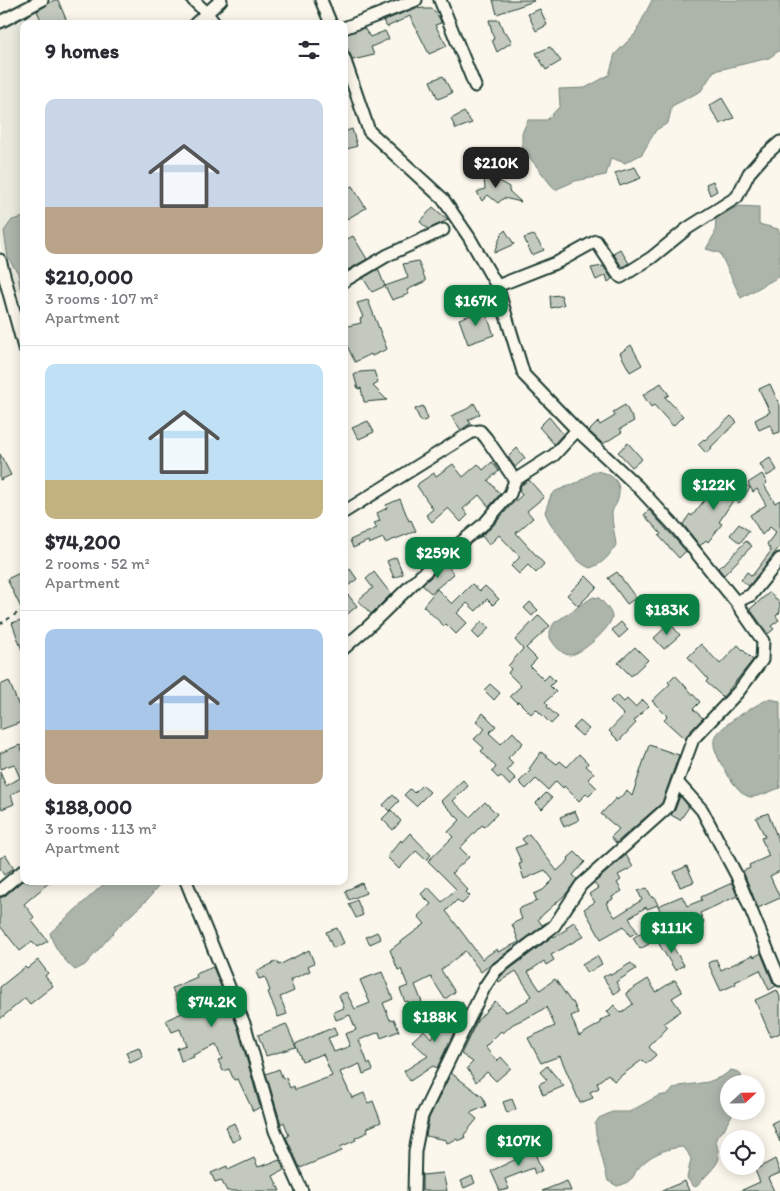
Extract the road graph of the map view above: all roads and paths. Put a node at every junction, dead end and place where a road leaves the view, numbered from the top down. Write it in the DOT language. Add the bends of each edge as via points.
graph roads {
  1 [pos="42,0"];
  2 [pos="193,0"];
  3 [pos="221,0"];
  4 [pos="321,0"];
  5 [pos="416,0"];
  6 [pos="440,0"];
  7 [pos="206,12"];
  8 [pos="199,20"];
  9 [pos="212,20"];
  10 [pos="329,20"];
  11 [pos="0,22"];
  12 [pos="348,26"];
  13 [pos="348,70"];
  14 [pos="475,86"];
  15 [pos="780,142"];
  16 [pos="443,230"];
  17 [pos="0,260"];
  18 [pos="348,279"];
  19 [pos="497,286"];
  20 [pos="20,333"];
  21 [pos="577,430"];
  22 [pos="515,480"];
  23 [pos="348,510"];
  24 [pos="780,559"];
  25 [pos="736,602"];
  26 [pos="20,612"];
  27 [pos="0,624"];
  28 [pos="348,644"];
  29 [pos="677,782"];
  30 [pos="20,873"];
  31 [pos="188,885"];
  32 [pos="0,890"];
  33 [pos="780,980"];
  34 [pos="302,1191"];
  35 [pos="414,1191"];
  1 -- 11 [label="street"];
  2 -- 7 [label="street"];
  3 -- 7 [label="street"];
  4 -- 10 [label="street"];
  5 -- 12 [label="street"];
  6 -- 14 [label="street"];
  7 -- 8 [label="street"];
  7 -- 9 [label="street"];
  13 -- 19 [label="street" via="369,131 443,200"];
  15 -- 19 [label="street" via="749,173 737,197 621,277 596,241 558,262"];
  16 -- 18 [label="street" via="388,255"];
  17 -- 20 [label="street"];
  19 -- 21 [label="street" via="524,375"];
  21 -- 22 [label="street" via="554,455"];
  21 -- 25 [label="street" via="678,530"];
  22 -- 23 [label="street" via="480,431 472,432"];
  22 -- 28 [label="street" via="510,494 485,523 429,568"];
  24 -- 25 [label="street" via="751,595"];
  25 -- 29 [label="street" via="763,641 762,660 738,692 693,739"];
  26 -- 27 [label="path"];
  29 -- 33 [label="street" via="702,810 737,876"];
  29 -- 35 [label="street" via="668,807 581,885 554,926 496,970 484,988 422,1116 415,1151"];
  30 -- 32 [label="street"];
  31 -- 34 [label="street" via="245,1026 275,1131"];
}
